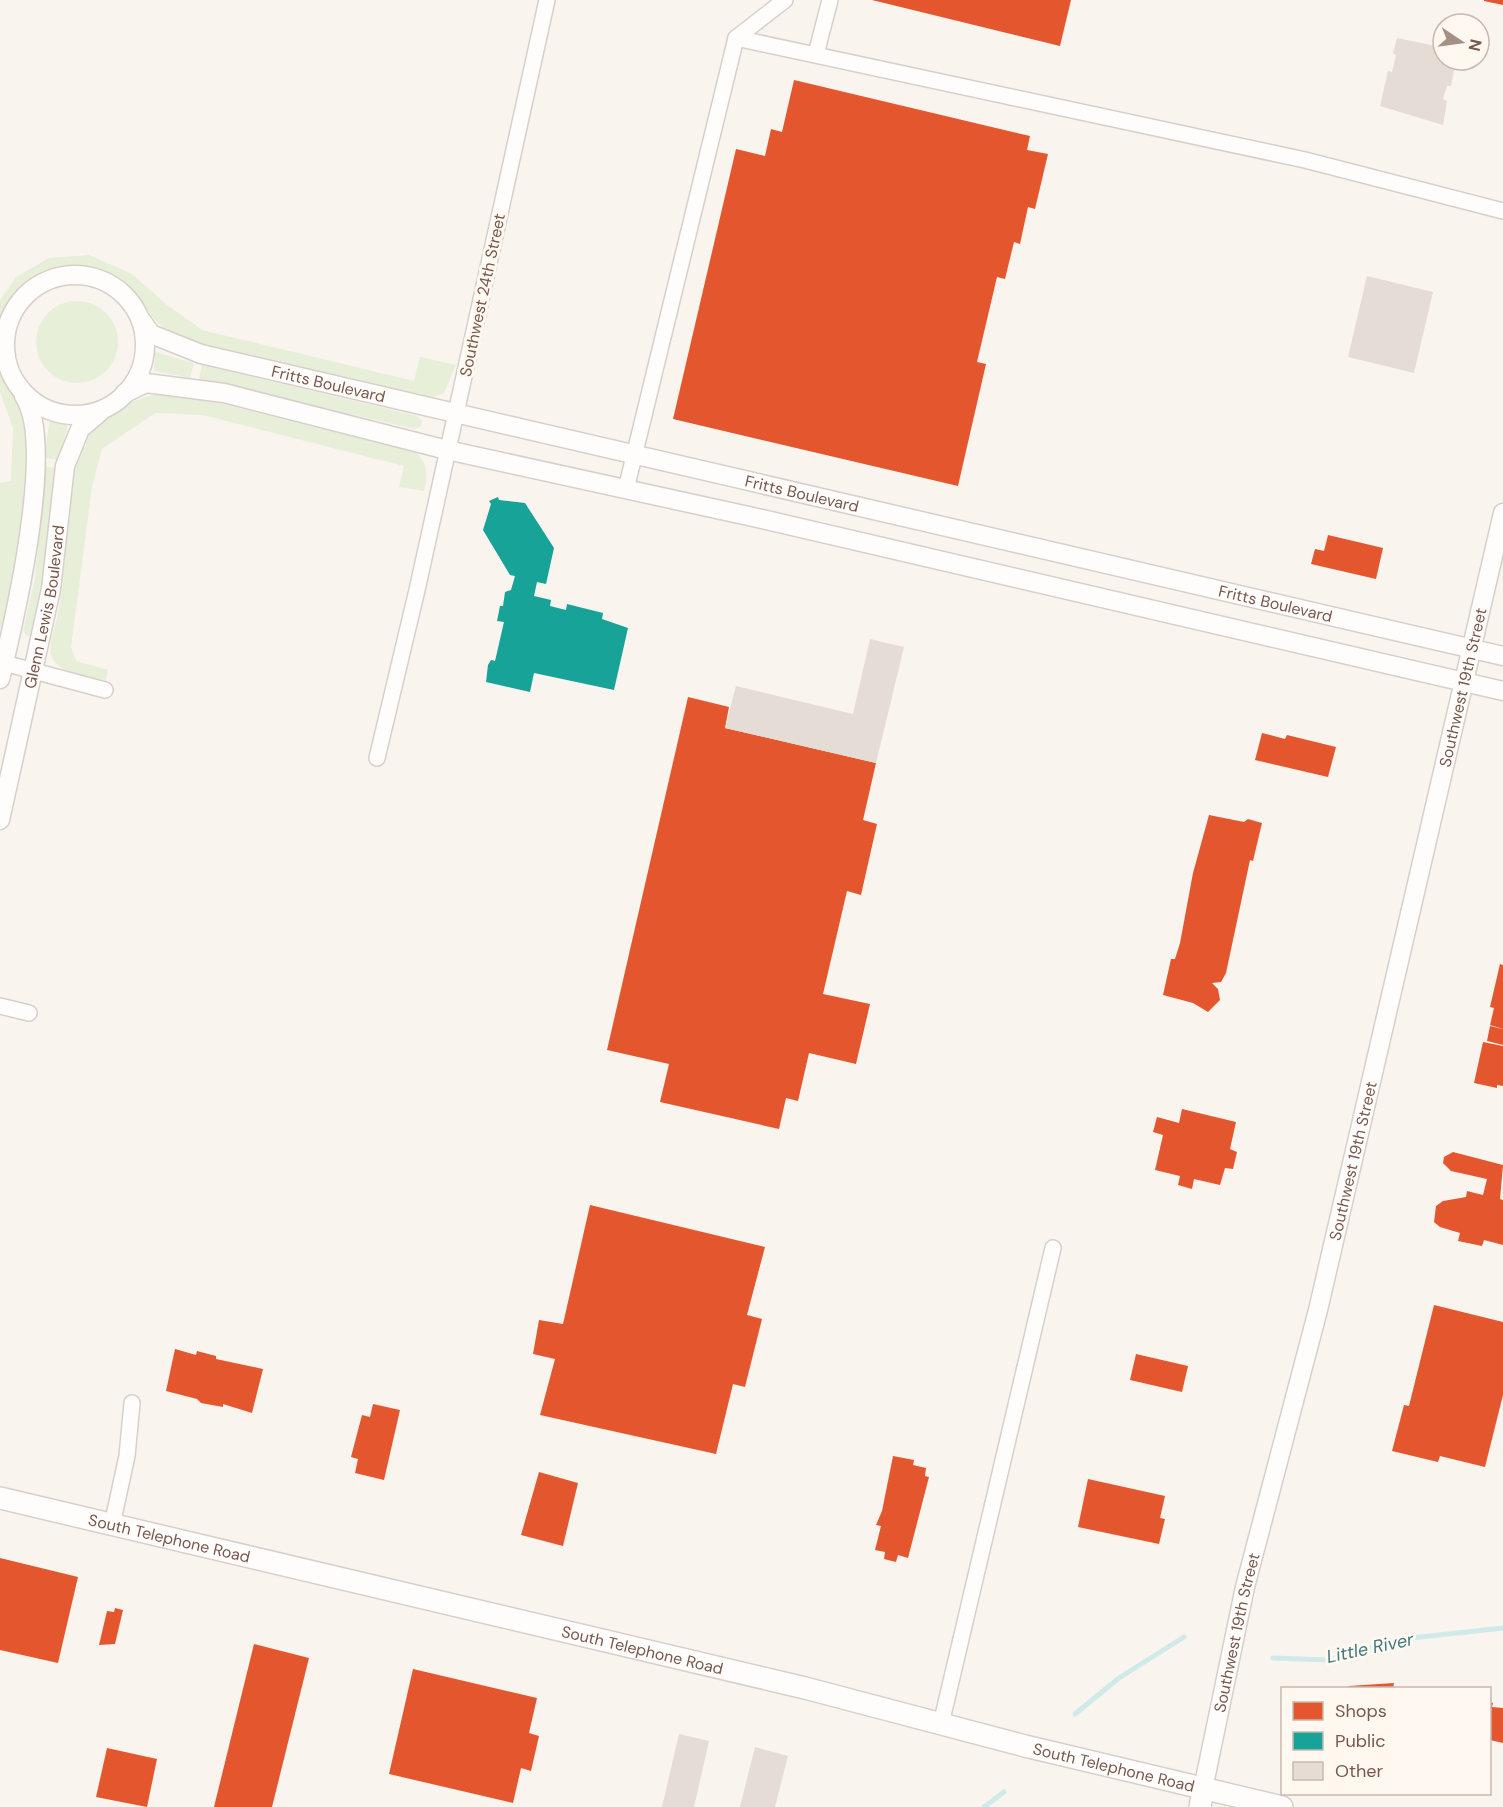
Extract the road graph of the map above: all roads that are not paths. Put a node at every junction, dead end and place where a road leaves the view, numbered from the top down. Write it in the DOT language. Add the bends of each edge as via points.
graph roads {
  1 [pos="547,0"];
  2 [pos="785,0"];
  3 [pos="830,0"];
  4 [pos="736,38"];
  5 [pos="816,54"];
  6 [pos="1503,211"];
  7 [pos="141,320"];
  8 [pos="17,384"];
  9 [pos="125,393"];
  10 [pos="107,408"];
  11 [pos="456,414"];
  12 [pos="447,450"];
  13 [pos="635,456"];
  14 [pos="626,489"];
  15 [pos="1503,513"];
  16 [pos="1472,649"];
  17 [pos="1503,656"];
  18 [pos="2,671"];
  19 [pos="33,671"];
  20 [pos="1464,682"];
  21 [pos="105,690"];
  22 [pos="1503,691"];
  23 [pos="377,758"];
  24 [pos="0,820"];
  25 [pos="0,1006"];
  26 [pos="29,1013"];
  27 [pos="1053,1248"];
  28 [pos="132,1403"];
  29 [pos="0,1498"];
  30 [pos="112,1525"];
  31 [pos="940,1724"];
  32 [pos="1201,1798"];
  33 [pos="1282,1807"];
  1 -- 11 [label="street, Southwest 24th Street"];
  2 -- 4 [label="street"];
  3 -- 5 [label="street"];
  4 -- 5 [label="street"];
  4 -- 13 [label="street"];
  5 -- 6 [label="street" via="1305,160"];
  7 -- 8 [label="street" via="129,300 111,285 89,276 66,276 43,283 24,297 11,316 5,339 7,363"];
  7 -- 9 [label="street" via="145,344 142,367"];
  7 -- 11 [label="street, Fritts Boulevard" via="151,334 201,354"];
  8 -- 10 [label="street" via="33,401 53,412 71,416"];
  8 -- 18 [label="street, Glenn Lewis Boulevard" via="34,417 34,462 25,562"];
  9 -- 10 [label="street"];
  9 -- 12 [label="street, Fritts Boulevard" via="146,383 224,393"];
  10 -- 19 [label="street, Glenn Lewis Boulevard" via="80,429 65,466 51,589"];
  11 -- 12 [label="street, Southwest 24th Street"];
  11 -- 13 [label="street, Fritts Boulevard"];
  12 -- 14 [label="street, Fritts Boulevard"];
  12 -- 23 [label="street, Southwest 24th Street"];
  13 -- 14 [label="street"];
  13 -- 16 [label="street, Fritts Boulevard"];
  14 -- 20 [label="street, Fritts Boulevard"];
  15 -- 16 [label="street, Southwest 19th Street"];
  16 -- 17 [label="street, Fritts Boulevard"];
  16 -- 20 [label="street, Southwest 19th Street"];
  18 -- 19 [label="street"];
  19 -- 21 [label="street"];
  19 -- 24 [label="street, Glenn Lewis Boulevard"];
  20 -- 22 [label="street, Fritts Boulevard"];
  20 -- 32 [label="street, Southwest 19th Street" via="1318,1310 1245,1587"];
  25 -- 26 [label="street"];
  27 -- 31 [label="street"];
  28 -- 30 [label="street" via="128,1456"];
  29 -- 30 [label="main road, South Telephone Road"];
  30 -- 31 [label="main road, South Telephone Road" via="774,1680"];
  31 -- 32 [label="main road, South Telephone Road"];
  32 -- 33 [label="main road, South Telephone Road"];
}
